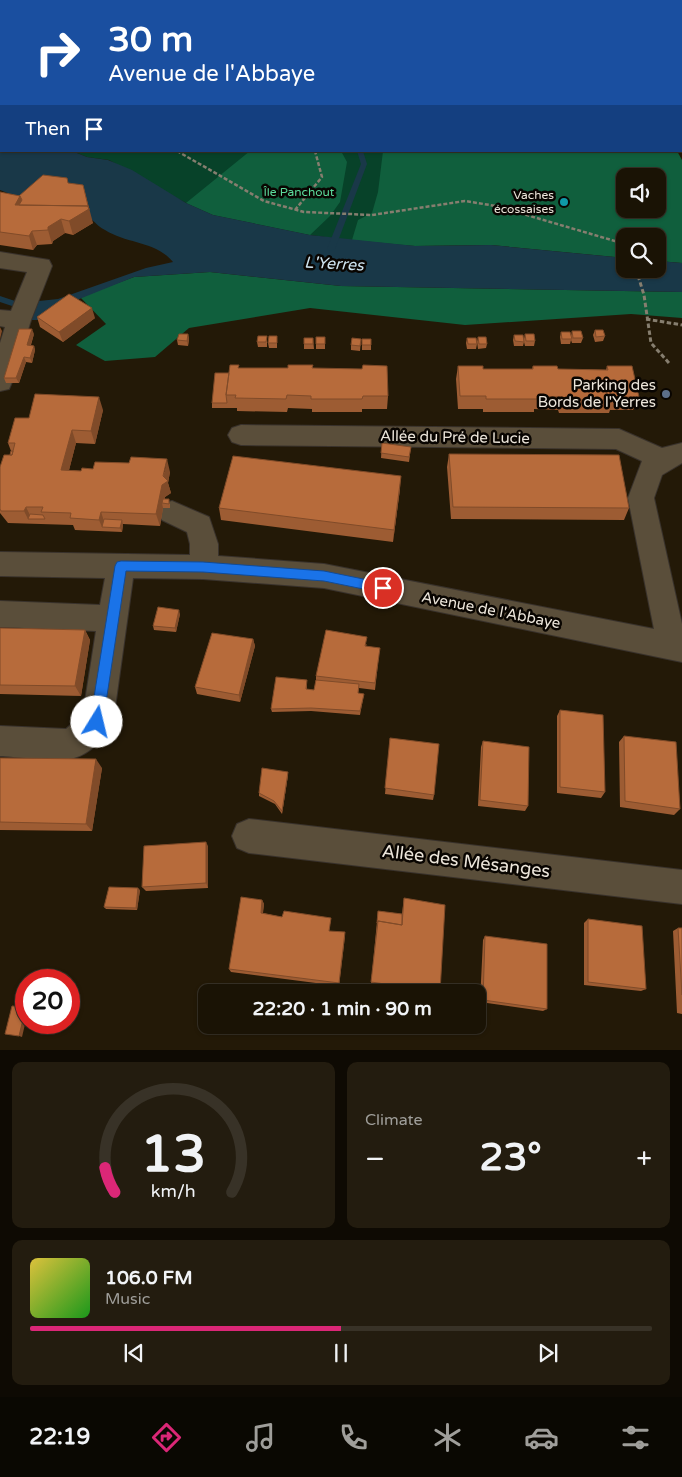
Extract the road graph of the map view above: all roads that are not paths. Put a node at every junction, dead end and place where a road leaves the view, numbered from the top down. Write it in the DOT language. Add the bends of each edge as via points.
graph roads {
  1 [pos="0,260"];
  2 [pos="9,319"];
  3 [pos="0,382"];
  4 [pos="241,435"];
  5 [pos="673,457"];
  6 [pos="172,512"];
  7 [pos="0,564"];
  8 [pos="121,566"];
  9 [pos="203,567"];
  10 [pos="0,614"];
  11 [pos="113,619"];
  12 [pos="677,647"];
  13 [pos="0,741"];
  14 [pos="250,836"];
  15 [pos="682,887"];
  1 -- 2 [label="street" via="41,266"];
  2 -- 3 [label="street"];
  4 -- 5 [label="street, Allée du Pré de Lucie" via="619,438"];
  5 -- 12 [label="street" via="651,469 641,498"];
  6 -- 9 [label="street" via="199,525 204,544"];
  7 -- 8 [label="street, Avenue de l'Abbaye"];
  8 -- 9 [label="street, Avenue de l'Abbaye"];
  8 -- 11 [label="street"];
  9 -- 12 [label="street, Avenue de l'Abbaye" via="324,576"];
  10 -- 11 [label="street"];
  11 -- 13 [label="street" via="97,722 72,744"];
  14 -- 15 [label="street, Allée des Mésanges"];
}
